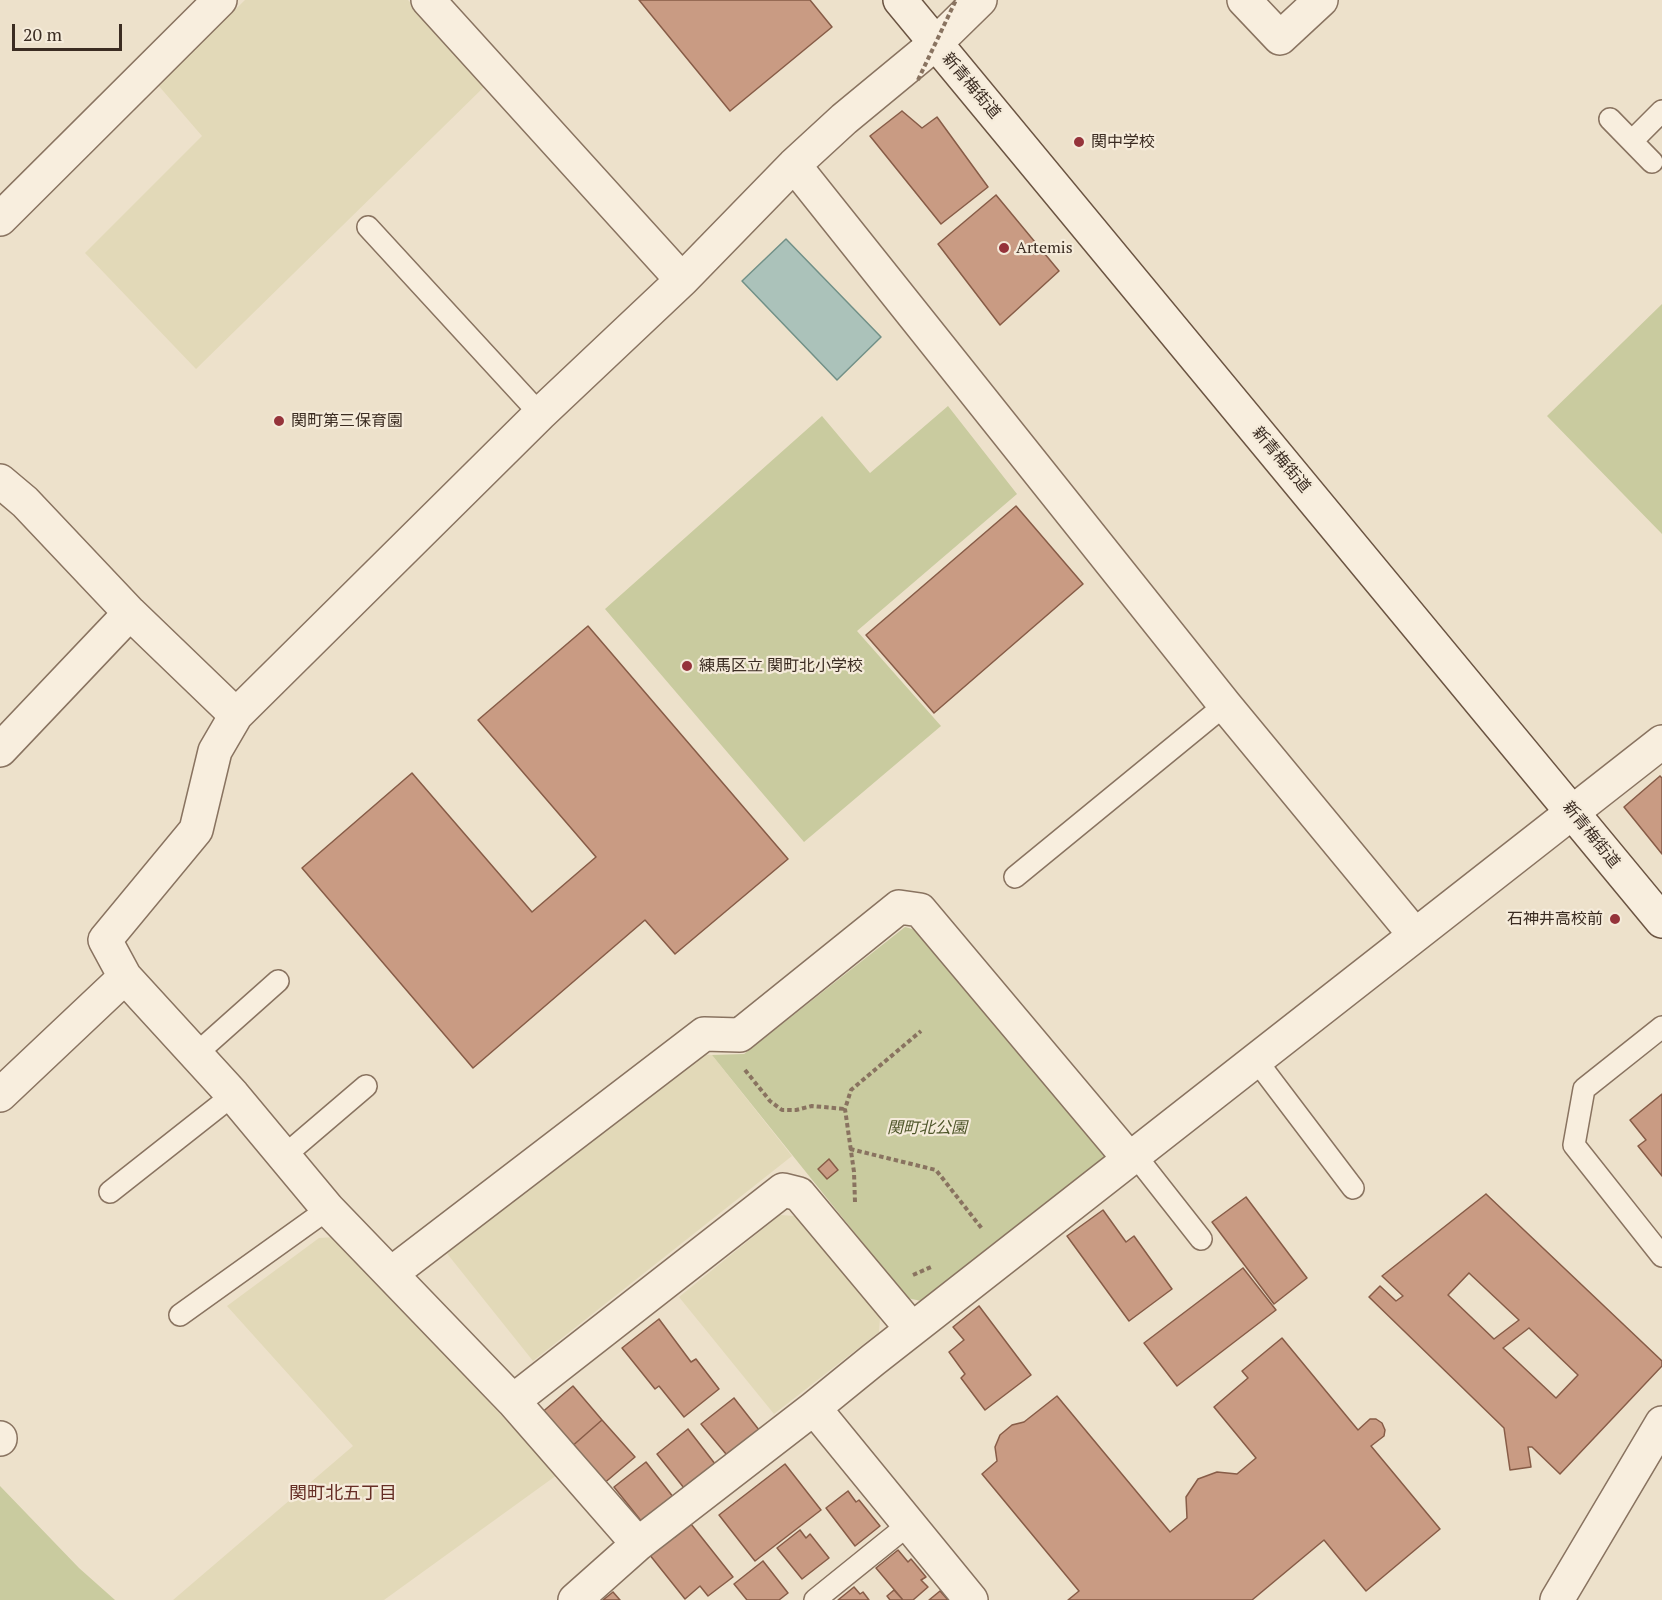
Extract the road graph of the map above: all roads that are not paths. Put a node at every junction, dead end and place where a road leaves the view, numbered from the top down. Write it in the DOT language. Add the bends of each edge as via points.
graph roads {
  1 [pos="220,0"];
  2 [pos="428,0"];
  3 [pos="900,0"];
  4 [pos="980,0"];
  5 [pos="1244,0"];
  6 [pos="1321,0"];
  7 [pos="936,43"];
  8 [pos="1662,111"];
  9 [pos="1610,119"];
  10 [pos="1632,141"];
  11 [pos="1652,162"];
  12 [pos="794,165"];
  13 [pos="0,219"];
  14 [pos="368,227"];
  15 [pos="682,280"];
  16 [pos="540,414"];
  17 [pos="0,481"];
  18 [pos="130,613"];
  19 [pos="1225,705"];
  20 [pos="236,715"];
  21 [pos="1662,742"];
  22 [pos="0,750"];
  23 [pos="1573,812"];
  24 [pos="1015,877"];
  25 [pos="1662,921"];
  26 [pos="1415,935"];
  27 [pos="125,977"];
  28 [pos="278,981"];
  29 [pos="1662,1027"];
  30 [pos="196,1054"];
  31 [pos="1256,1060"];
  32 [pos="366,1086"];
  33 [pos="0,1095"];
  34 [pos="233,1095"];
  35 [pos="284,1156"];
  36 [pos="1132,1158"];
  37 [pos="1353,1188"];
  38 [pos="110,1191"];
  39 [pos="328,1209"];
  40 [pos="1201,1239"];
  41 [pos="1662,1256"];
  42 [pos="392,1274"];
  43 [pos="180,1315"];
  44 [pos="912,1329"];
  45 [pos="513,1401"];
  46 [pos="814,1408"];
  47 [pos="1660,1433"];
  48 [pos="908,1525"];
  49 [pos="638,1544"];
  50 [pos="575,1600"];
  51 [pos="815,1600"];
  52 [pos="971,1600"];
  53 [pos="1557,1600"];
  1 -- 13 [label="street"];
  2 -- 15 [label="street"];
  3 -- 7 [label="street, 新青梅街道"];
  4 -- 7 [label="street"];
  5 -- 6 [label="street" via="1280,38"];
  7 -- 12 [label="street"];
  7 -- 23 [label="street, 新青梅街道"];
  8 -- 10 [label="lane"];
  9 -- 10 [label="lane"];
  10 -- 11 [label="lane"];
  12 -- 15 [label="street"];
  12 -- 19 [label="street"];
  14 -- 16 [label="lane"];
  15 -- 16 [label="street"];
  16 -- 20 [label="street"];
  17 -- 18 [label="street" via="25,502"];
  18 -- 20 [label="street"];
  18 -- 22 [label="street"];
  19 -- 24 [label="lane"];
  19 -- 26 [label="street"];
  20 -- 27 [label="street" via="215,751 196,830 105,940"];
  21 -- 23 [label="street"];
  23 -- 25 [label="street, 新青梅街道"];
  23 -- 26 [label="street"];
  26 -- 31 [label="street"];
  27 -- 30 [label="street"];
  27 -- 33 [label="street"];
  28 -- 30 [label="lane"];
  29 -- 41 [label="lane" via="1584,1089 1574,1145"];
  30 -- 34 [label="street"];
  31 -- 36 [label="street"];
  31 -- 37 [label="lane"];
  32 -- 35 [label="lane"];
  34 -- 35 [label="street"];
  34 -- 38 [label="lane"];
  35 -- 39 [label="street"];
  36 -- 40 [label="lane" via="1142,1164"];
  36 -- 42 [label="street" via="920,910 899,907 740,1035 704,1034"];
  36 -- 44 [label="street"];
  39 -- 42 [label="street"];
  39 -- 43 [label="lane"];
  42 -- 45 [label="street"];
  44 -- 45 [label="street" via="799,1194 783,1190"];
  44 -- 46 [label="street"];
  45 -- 49 [label="street"];
  46 -- 48 [label="street"];
  46 -- 49 [label="street"];
  47 -- 53 [label="street"];
  48 -- 51 [label="lane"];
  48 -- 52 [label="street"];
  49 -- 50 [label="street"];
}
